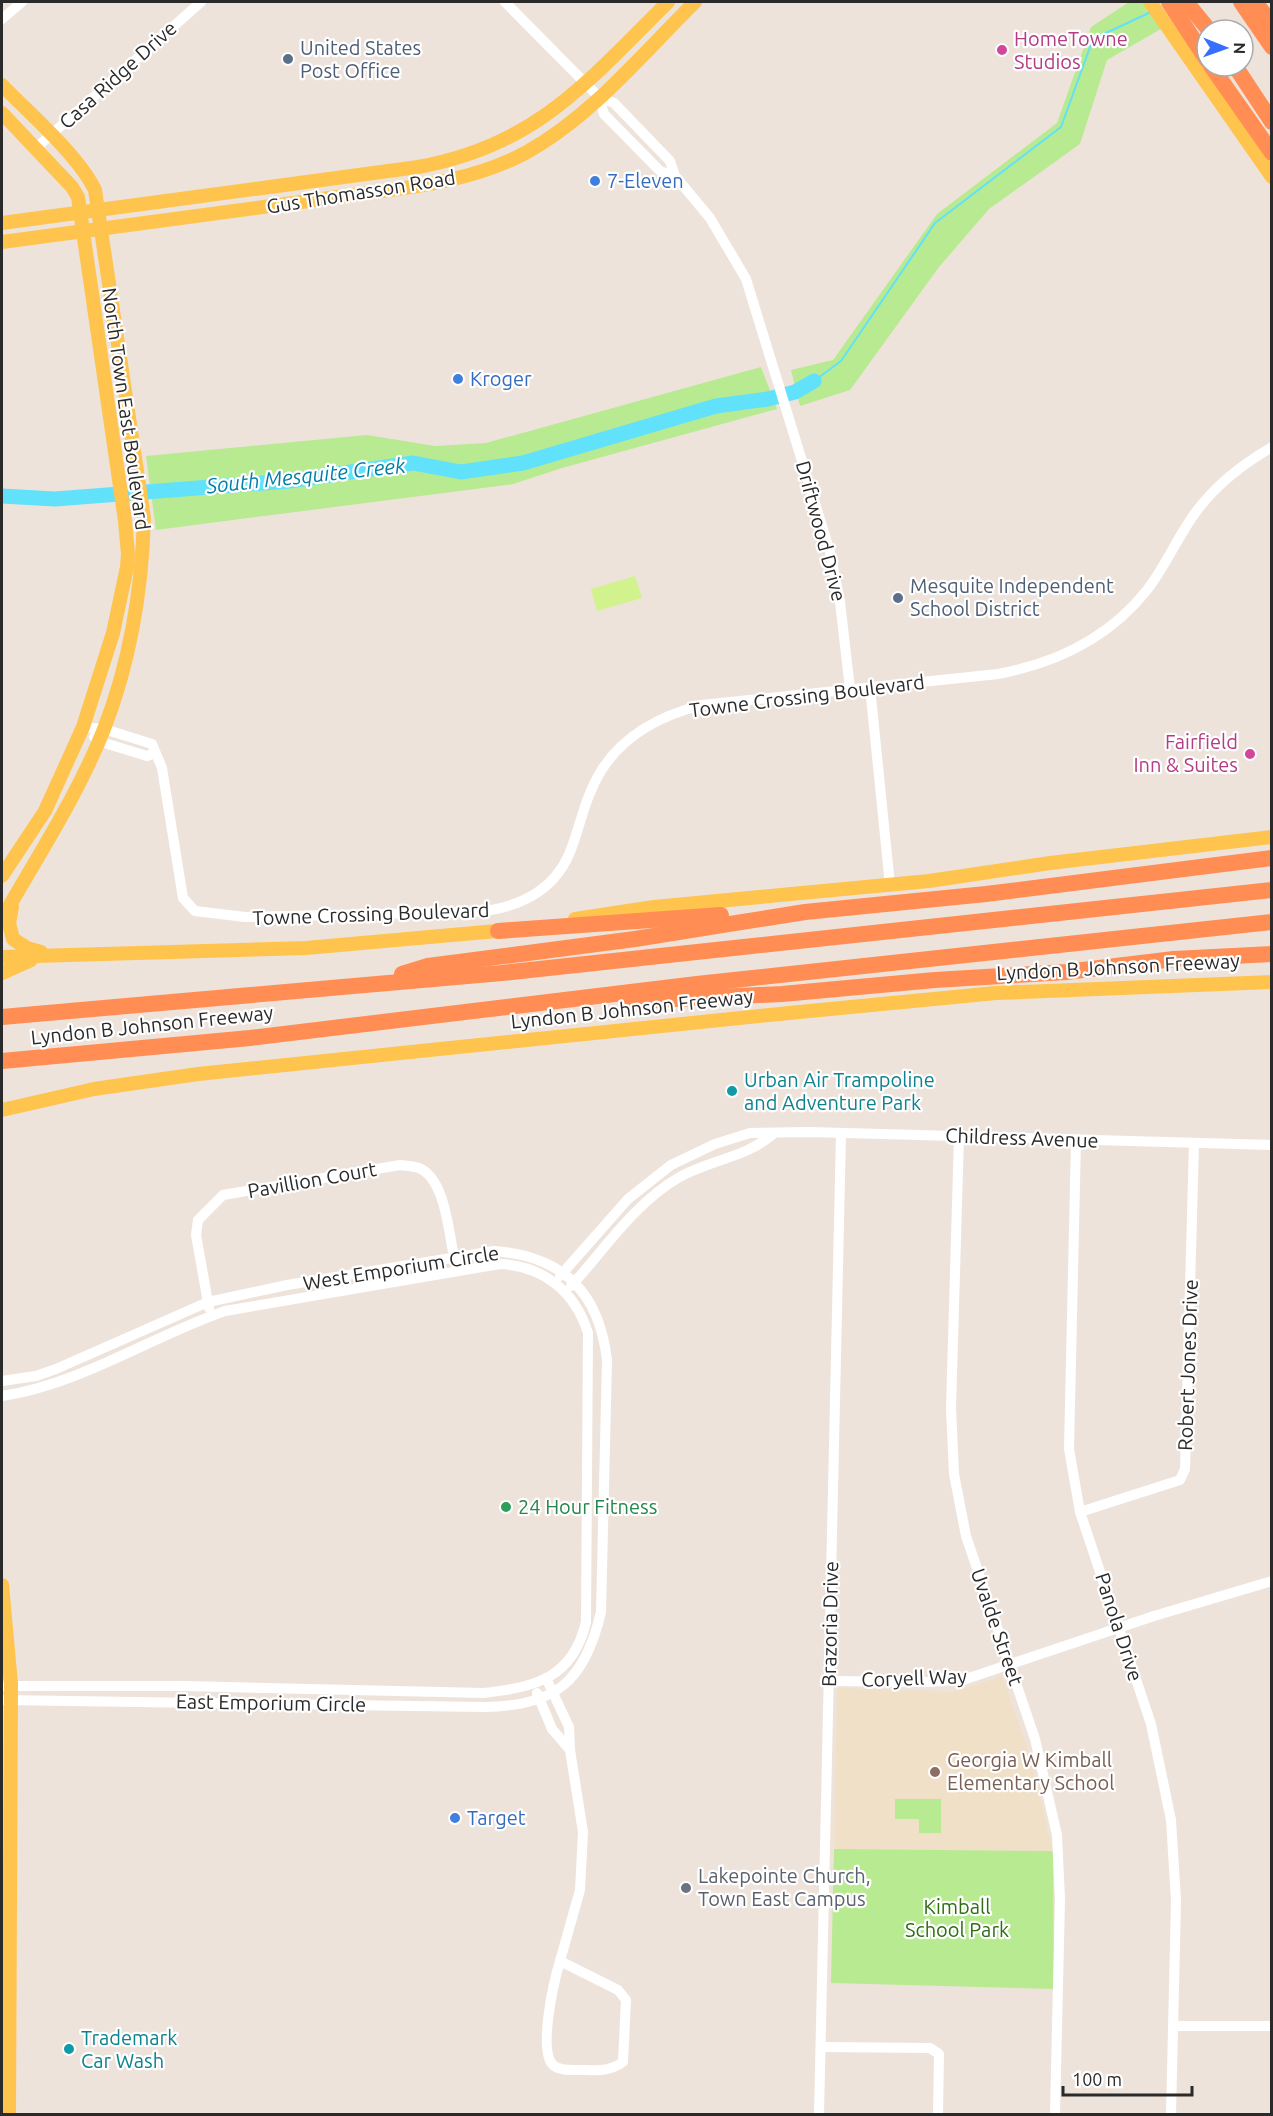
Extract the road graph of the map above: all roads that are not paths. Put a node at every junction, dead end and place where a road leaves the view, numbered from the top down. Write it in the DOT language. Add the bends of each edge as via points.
graph roads {
  1 [pos="22,2"];
  2 [pos="201,2"];
  3 [pos="505,2"];
  4 [pos="668,2"];
  5 [pos="695,2"];
  6 [pos="1150,2"];
  7 [pos="1169,2"];
  8 [pos="1186,2"];
  9 [pos="1240,2"];
  10 [pos="1255,2"];
  11 [pos="1199,18"];
  12 [pos="2,19"];
  13 [pos="1272,24"];
  14 [pos="1195,42"];
  15 [pos="1272,47"];
  16 [pos="1219,78"];
  17 [pos="1243,78"];
  18 [pos="586,83"];
  19 [pos="2,85"];
  20 [pos="599,97"];
  21 [pos="2,113"];
  22 [pos="1272,122"];
  23 [pos="50,135"];
  24 [pos="495,145"];
  25 [pos="36,148"];
  26 [pos="1272,153"];
  27 [pos="502,164"];
  28 [pos="389,171"];
  29 [pos="1272,177"];
  30 [pos="391,189"];
  31 [pos="99,209"];
  32 [pos="81,211"];
  33 [pos="2,223"];
  34 [pos="102,229"];
  35 [pos="84,231"];
  36 [pos="2,242"];
  37 [pos="102,364"];
  38 [pos="121,367"];
  39 [pos="1272,447"];
  40 [pos="114,624"];
  41 [pos="133,627"];
  42 [pos="870,687"];
  43 [pos="850,689"];
  44 [pos="83,727"];
  45 [pos="101,735"];
  46 [pos="1272,837"];
  47 [pos="1272,852"];
  48 [pos="1272,858"];
  49 [pos="1222,865"];
  50 [pos="2,876"];
  51 [pos="890,885"];
  52 [pos="1272,890"];
  53 [pos="15,894"];
  54 [pos="781,915"];
  55 [pos="2,919"];
  56 [pos="1272,922"];
  57 [pos="1208,930"];
  58 [pos="498,932"];
  59 [pos="1272,933"];
  60 [pos="1272,954"];
  61 [pos="48,956"];
  62 [pos="2,957"];
  63 [pos="1139,964"];
  64 [pos="1272,966"];
  65 [pos="2,973"];
  66 [pos="1272,982"];
  67 [pos="369,985"];
  68 [pos="579,998"];
  69 [pos="2,1017"];
  70 [pos="2,1061"];
  71 [pos="3,1109"];
  72 [pos="841,1133"];
  73 [pos="773,1134"];
  74 [pos="959,1137"];
  75 [pos="1076,1140"];
  76 [pos="1194,1143"];
  77 [pos="1272,1145"];
  78 [pos="636,1192"];
  79 [pos="645,1204"];
  80 [pos="454,1257"];
  81 [pos="458,1271"];
  82 [pos="563,1272"];
  83 [pos="331,1278"];
  84 [pos="554,1282"];
  85 [pos="574,1282"];
  86 [pos="334,1292"];
  87 [pos="566,1292"];
  88 [pos="208,1302"];
  89 [pos="211,1316"];
  90 [pos="109,1346"];
  91 [pos="114,1357"];
  92 [pos="2,1381"];
  93 [pos="2,1396"];
  94 [pos="589,1449"];
  95 [pos="605,1450"];
  96 [pos="1080,1512"];
  97 [pos="588,1556"];
  98 [pos="603,1556"];
  99 [pos="1272,1581"];
  100 [pos="2,1586"];
  101 [pos="1121,1629"];
  102 [pos="1009,1664"];
  103 [pos="546,1678"];
  104 [pos="829,1681"];
  105 [pos="534,1685"];
  106 [pos="183,1686"];
  107 [pos="291,1689"];
  108 [pos="424,1691"];
  109 [pos="6,1692"];
  110 [pos="552,1693"];
  111 [pos="540,1700"];
  112 [pos="183,1701"];
  113 [pos="291,1704"];
  114 [pos="424,1706"];
  115 [pos="570,1750"];
  116 [pos="6,1926"];
  117 [pos="560,1962"];
  118 [pos="1173,2026"];
  119 [pos="1272,2026"];
  120 [pos="821,2047"];
  121 [pos="9,2115"];
  122 [pos="819,2115"];
  123 [pos="938,2115"];
  124 [pos="1055,2115"];
  125 [pos="1171,2115"];
  1 -- 12 [label="street"];
  2 -- 23 [label="street, Casa Ridge Drive"];
  3 -- 18 [label="street"];
  4 -- 18 [label="main road, Gus Thomasson Road"];
  5 -- 20 [label="main road, Gus Thomasson Road"];
  6 -- 29 [label="main road"];
  7 -- 14 [label="highway"];
  8 -- 11 [label="highway"];
  9 -- 15 [label="highway"];
  10 -- 13 [label="highway"];
  16 -- 26 [label="highway"];
  17 -- 22 [label="highway"];
  18 -- 20 [label="street"];
  18 -- 24 [label="main road, Gus Thomasson Road" via="544,117"];
  19 -- 23 [label="main road, North Town East Boulevard"];
  20 -- 27 [label="main road, Gus Thomasson Road" via="546,141"];
  20 -- 43 [label="street, Driftwood Drive" via="614,103 670,161 675,176 710,218 746,279 836,580"];
  21 -- 25 [label="main road, North Town East Boulevard"];
  23 -- 25 [label="street, Casa Ridge Drive"];
  23 -- 31 [label="main road, North Town East Boulevard" via="90,180"];
  24 -- 27 [label="main road"];
  24 -- 28 [label="main road, Gus Thomasson Road" via="443,163"];
  25 -- 32 [label="main road, North Town East Boulevard" via="72,187"];
  27 -- 30 [label="main road, Gus Thomasson Road" via="432,184"];
  28 -- 30 [label="main road"];
  28 -- 31 [label="main road, Gus Thomasson Road"];
  30 -- 34 [label="main road, Gus Thomasson Road"];
  31 -- 32 [label="main road, Gus Thomasson Road"];
  31 -- 34 [label="main road, North Town East Boulevard"];
  32 -- 33 [label="main road, Gus Thomasson Road"];
  32 -- 35 [label="main road, North Town East Boulevard"];
  34 -- 35 [label="main road, Gus Thomasson Road"];
  34 -- 38 [label="main road, North Town East Boulevard"];
  35 -- 36 [label="main road, Gus Thomasson Road"];
  35 -- 37 [label="main road, North Town East Boulevard"];
  37 -- 38 [label="main road"];
  37 -- 40 [label="main road, North Town East Boulevard" via="128,554"];
  38 -- 41 [label="main road, North Town East Boulevard" via="144,518"];
  39 -- 42 [label="street, Towne Crossing Boulevard" via="1212,492 1146,591 1114,623 1082,646 1054,660 1019,670"];
  40 -- 41 [label="main road"];
  40 -- 44 [label="main road, North Town East Boulevard"];
  41 -- 45 [label="main road, North Town East Boulevard"];
  42 -- 43 [label="street, Towne Crossing Boulevard"];
  42 -- 51 [label="street"];
  43 -- 45 [label="street, Towne Crossing Boulevard" via="702,705 642,729 603,768 583,807 571,851 554,878 519,904 494,911 245,917 195,911 183,898 162,768 152,744"];
  44 -- 45 [label="street, Towne Crossing Boulevard"];
  44 -- 50 [label="main road, North Town East Boulevard" via="45,811"];
  45 -- 53 [label="main road, North Town East Boulevard" via="68,803"];
  46 -- 51 [label="main road"];
  47 -- 49 [label="highway"];
  48 -- 49 [label="highway"];
  49 -- 54 [label="highway"];
  51 -- 58 [label="main road" via="654,907"];
  52 -- 67 [label="highway, Lyndon B Johnson Freeway"];
  53 -- 55 [label="main road, North Town East Boulevard"];
  53 -- 61 [label="main road" via="9,923 13,939"];
  54 -- 58 [label="highway" via="726,915"];
  54 -- 67 [label="highway" via="428,966"];
  56 -- 57 [label="highway, Lyndon B Johnson Freeway"];
  57 -- 59 [label="highway"];
  57 -- 68 [label="highway, Lyndon B Johnson Freeway"];
  58 -- 61 [label="main road" via="306,948"];
  60 -- 63 [label="highway"];
  61 -- 62 [label="main road"];
  61 -- 65 [label="main road"];
  63 -- 64 [label="highway" via="1175,968"];
  63 -- 68 [label="highway" via="771,995 633,1001"];
  66 -- 71 [label="main road, Lyndon B Johnson Freeway" via="996,993 789,1013 198,1074 94,1089"];
  67 -- 69 [label="highway, Lyndon B Johnson Freeway"];
  68 -- 70 [label="highway, Lyndon B Johnson Freeway" via="250,1038"];
  72 -- 73 [label="street, Childress Avenue"];
  72 -- 74 [label="street, Childress Avenue"];
  72 -- 104 [label="street, Brazoria Drive"];
  73 -- 78 [label="street, Childress Avenue" via="750,1133 715,1144 671,1165"];
  73 -- 79 [label="street" via="758,1147 677,1179"];
  74 -- 75 [label="street, Childress Avenue"];
  74 -- 102 [label="street, Uvalde Street" via="951,1408 954,1473 966,1536"];
  75 -- 76 [label="street, Childress Avenue"];
  75 -- 96 [label="street, Panola Drive" via="1068,1412 1072,1476"];
  76 -- 77 [label="street, Childress Avenue"];
  76 -- 96 [label="street, Robert Jones Drive" via="1185,1468 1180,1480"];
  78 -- 79 [label="street"];
  78 -- 82 [label="street, Childress Avenue"];
  79 -- 85 [label="street"];
  80 -- 81 [label="street, Pavillion Court"];
  80 -- 82 [label="street, West Emporium Circle" via="519,1252"];
  80 -- 83 [label="street, West Emporium Circle"];
  80 -- 88 [label="street, Pavillion Court" via="440,1189 419,1168 400,1165 223,1195 198,1220 196,1235"];
  81 -- 84 [label="street, West Emporium Circle" via="515,1265 532,1269"];
  81 -- 86 [label="street, West Emporium Circle"];
  82 -- 84 [label="street, Childress Avenue"];
  82 -- 85 [label="street, West Emporium Circle"];
  83 -- 86 [label="street"];
  83 -- 88 [label="street, West Emporium Circle"];
  84 -- 87 [label="street, West Emporium Circle"];
  85 -- 87 [label="street"];
  85 -- 95 [label="street, West Emporium Circle" via="596,1311 604,1335"];
  86 -- 89 [label="street, West Emporium Circle"];
  87 -- 94 [label="street, West Emporium Circle" via="588,1333"];
  88 -- 89 [label="street, Pavillion Court"];
  88 -- 90 [label="street, West Emporium Circle"];
  89 -- 91 [label="street, West Emporium Circle"];
  90 -- 91 [label="street"];
  90 -- 92 [label="street, West Emporium Circle" via="36,1376"];
  91 -- 93 [label="street, West Emporium Circle" via="46,1387"];
  94 -- 95 [label="street"];
  94 -- 97 [label="street, West Emporium Circle"];
  95 -- 98 [label="street, West Emporium Circle"];
  96 -- 101 [label="street, Panola Drive"];
  97 -- 98 [label="street"];
  97 -- 103 [label="street, West Emporium Circle" via="583,1635 570,1660"];
  98 -- 110 [label="street, West Emporium Circle" via="602,1612 594,1645 576,1673"];
  99 -- 101 [label="street, Coryell Way"];
  100 -- 109 [label="main road"];
  101 -- 102 [label="street, Coryell Way"];
  101 -- 118 [label="street, Panola Drive" via="1151,1724 1172,1821 1176,1901"];
  102 -- 104 [label="street, Coryell Way" via="966,1679"];
  102 -- 124 [label="street, Uvalde Street" via="1038,1750 1057,1835 1060,1899"];
  103 -- 105 [label="street, West Emporium Circle"];
  103 -- 110 [label="street"];
  104 -- 120 [label="street, Brazoria Drive"];
  105 -- 108 [label="street, East Emporium Circle" via="484,1693"];
  105 -- 111 [label="street"];
  106 -- 107 [label="street, East Emporium Circle"];
  106 -- 109 [label="street, East Emporium Circle"];
  106 -- 112 [label="street"];
  107 -- 108 [label="street, East Emporium Circle"];
  107 -- 113 [label="street"];
  108 -- 114 [label="street"];
  109 -- 112 [label="street, East Emporium Circle"];
  109 -- 116 [label="main road"];
  110 -- 111 [label="street, West Emporium Circle"];
  110 -- 115 [label="street" via="569,1727"];
  111 -- 114 [label="street, East Emporium Circle" via="519,1706"];
  111 -- 115 [label="street" via="552,1729"];
  112 -- 113 [label="street, East Emporium Circle"];
  113 -- 114 [label="street, East Emporium Circle"];
  115 -- 117 [label="street" via="583,1832 580,1890"];
  116 -- 121 [label="main road"];
  117 -- 117 [label="street" via="618,1990 626,2000 623,2062 611,2071 565,2070 554,2066 548,2055 551,1992"];
  118 -- 119 [label="street"];
  118 -- 125 [label="street, Panola Drive"];
  120 -- 122 [label="street, Brazoria Drive"];
  120 -- 123 [label="street" via="936,2051"];
}
